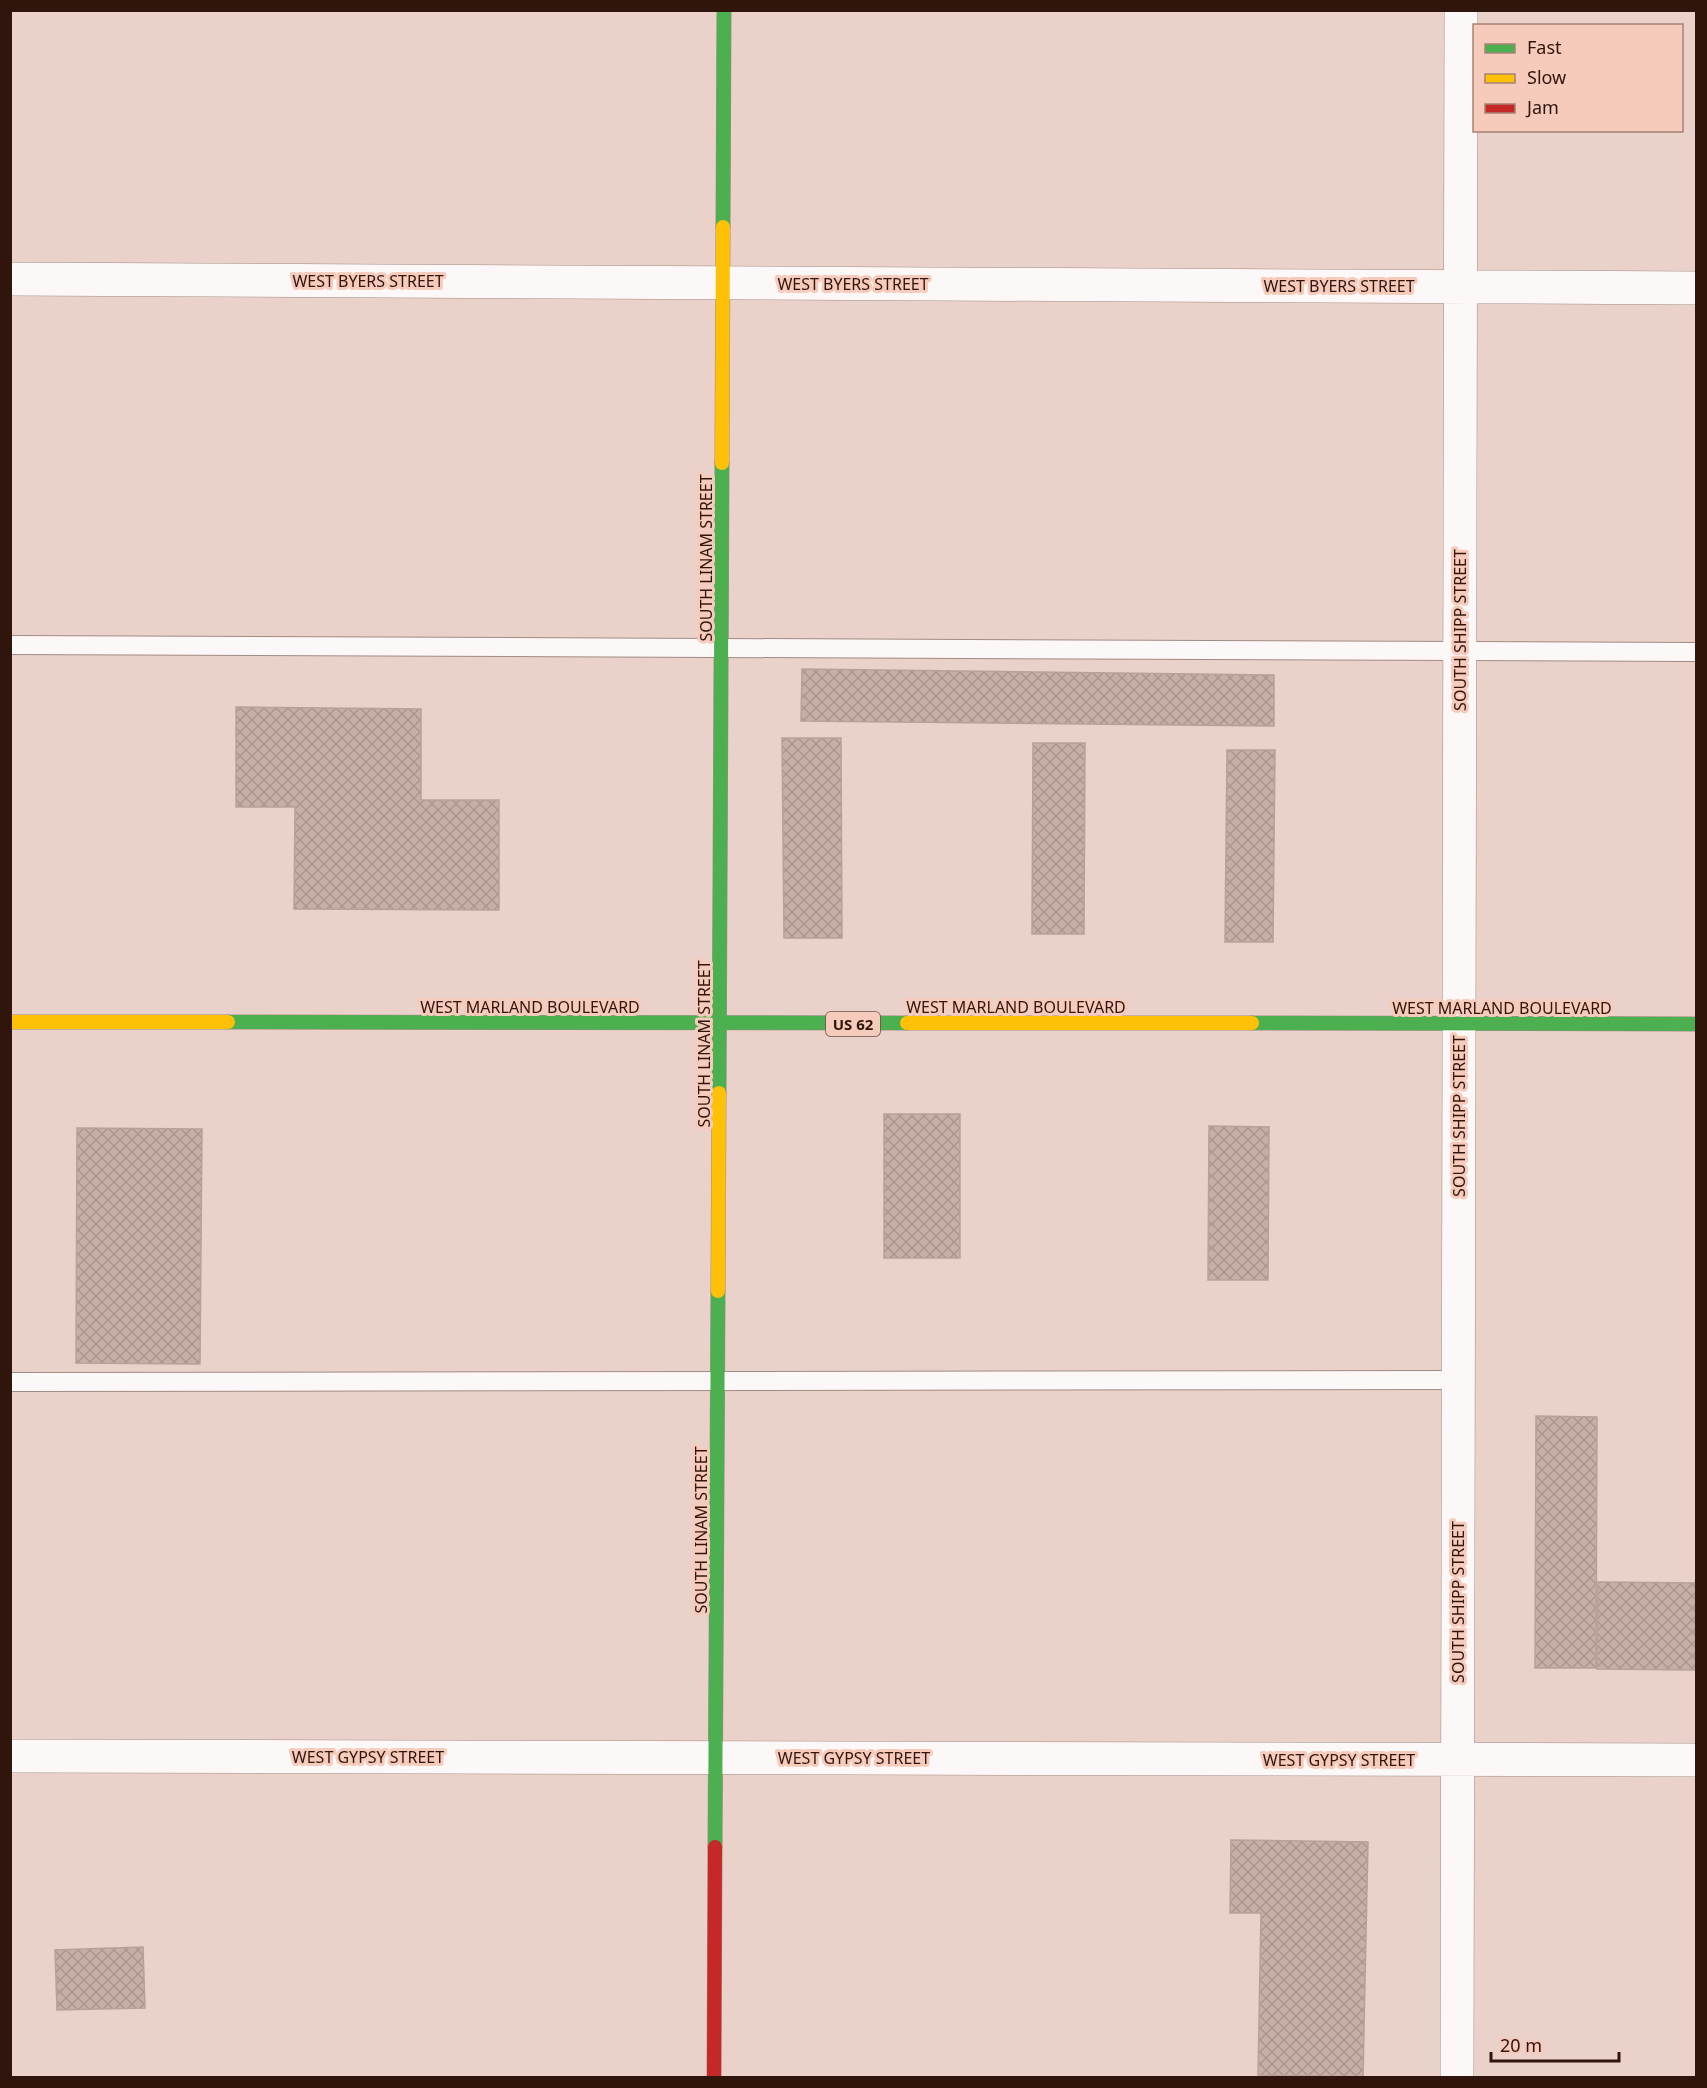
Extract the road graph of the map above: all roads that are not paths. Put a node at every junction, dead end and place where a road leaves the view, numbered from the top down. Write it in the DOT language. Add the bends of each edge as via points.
graph roads {
  1 [pos="724,10"];
  2 [pos="1461,10"];
  3 [pos="10,279"];
  4 [pos="723,284"];
  5 [pos="1460,286"];
  6 [pos="1696,288"];
  7 [pos="10,645"];
  8 [pos="722,649"];
  9 [pos="1460,650"];
  10 [pos="1696,652"];
  11 [pos="10,1022"];
  12 [pos="720,1023"];
  13 [pos="1459,1024"];
  14 [pos="1696,1024"];
  15 [pos="718,1380"];
  16 [pos="1458,1380"];
  17 [pos="10,1382"];
  18 [pos="10,1756"];
  19 [pos="716,1758"];
  20 [pos="1696,1760"];
  21 [pos="1458,1761"];
  22 [pos="714,2078"];
  23 [pos="1457,2078"];
  1 -- 4 [label="main road, SOUTH LINAM STREET"];
  2 -- 5 [label="street, SOUTH SHIPP STREET"];
  3 -- 4 [label="street, WEST BYERS STREET"];
  4 -- 5 [label="street, WEST BYERS STREET"];
  4 -- 8 [label="main road, SOUTH LINAM STREET"];
  5 -- 6 [label="street, WEST BYERS STREET"];
  5 -- 9 [label="street, SOUTH SHIPP STREET"];
  7 -- 8 [label="lane"];
  8 -- 9 [label="lane"];
  8 -- 12 [label="main road, SOUTH LINAM STREET"];
  9 -- 10 [label="lane"];
  9 -- 13 [label="street, SOUTH SHIPP STREET"];
  11 -- 12 [label="main road, WEST MARLAND BOULEVARD / US 62"];
  12 -- 13 [label="main road, WEST MARLAND BOULEVARD / US 62"];
  12 -- 15 [label="main road, SOUTH LINAM STREET"];
  13 -- 14 [label="main road, WEST MARLAND BOULEVARD / US 62"];
  13 -- 16 [label="street, SOUTH SHIPP STREET"];
  15 -- 16 [label="lane"];
  15 -- 17 [label="lane"];
  15 -- 19 [label="main road, SOUTH LINAM STREET"];
  16 -- 21 [label="street, SOUTH SHIPP STREET"];
  18 -- 19 [label="street, WEST GYPSY STREET"];
  19 -- 21 [label="street, WEST GYPSY STREET"];
  19 -- 22 [label="main road, SOUTH LINAM STREET"];
  20 -- 21 [label="street, WEST GYPSY STREET"];
  21 -- 23 [label="street, SOUTH SHIPP STREET"];
}
